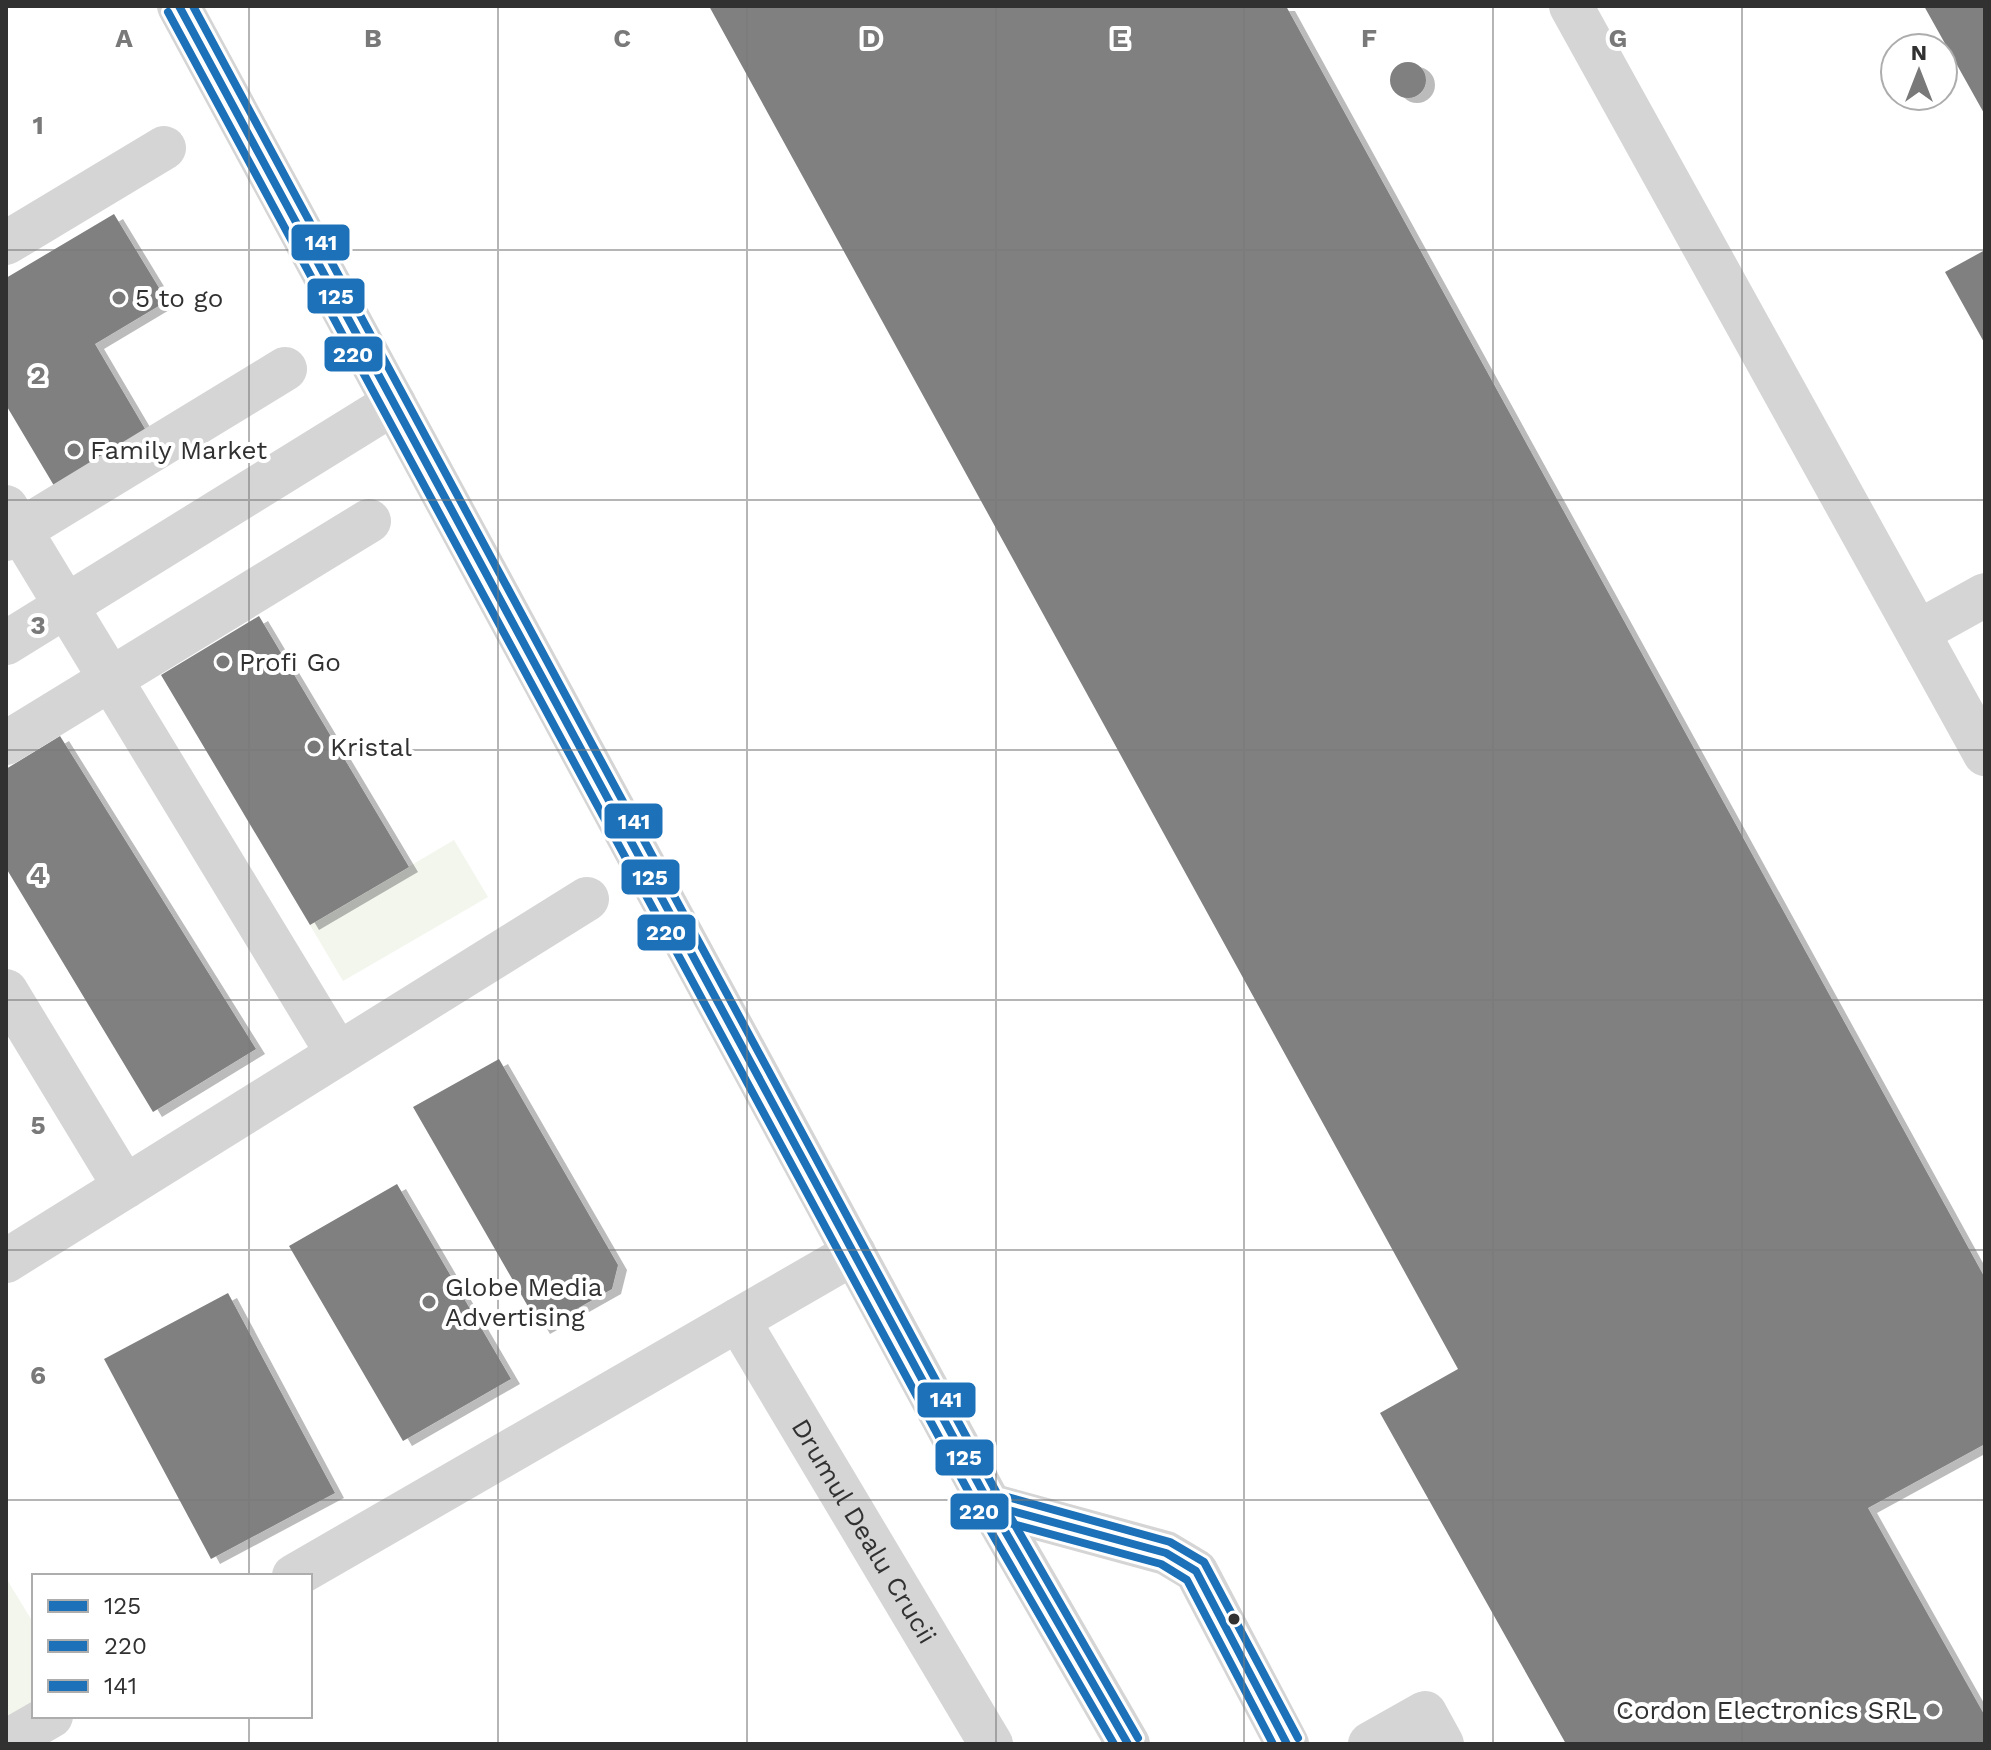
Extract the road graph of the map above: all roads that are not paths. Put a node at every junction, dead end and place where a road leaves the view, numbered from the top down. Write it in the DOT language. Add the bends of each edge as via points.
graph roads {
  1 [pos="179,6"];
  2 [pos="1571,6"];
  3 [pos="164,148"];
  4 [pos="6,243"];
  5 [pos="285,369"];
  6 [pos="394,403"];
  7 [pos="369,521"];
  8 [pos="11,525"];
  9 [pos="1985,595"];
  10 [pos="66,606"];
  11 [pos="1918,632"];
  12 [pos="6,643"];
  13 [pos="110,680"];
  14 [pos="6,743"];
  15 [pos="1985,754"];
  16 [pos="587,899"];
  17 [pos="6,991"];
  18 [pos="338,1054"];
  19 [pos="125,1187"];
  20 [pos="854,1253"];
  21 [pos="8,1256"];
  22 [pos="738,1320"];
  23 [pos="990,1505"];
  24 [pos="297,1574"];
  25 [pos="48,1718"];
  26 [pos="6,1742"];
  27 [pos="991,1744"];
  28 [pos="1128,1744"];
  29 [pos="1287,1744"];
  30 [pos="1370,1744"];
  31 [pos="1442,1744"];
  1 -- 6 [label="street"];
  2 -- 11 [label="street"];
  3 -- 4 [label="street"];
  5 -- 8 [label="street"];
  6 -- 10 [label="street"];
  6 -- 20 [label="street"];
  7 -- 13 [label="street"];
  8 -- 10 [label="street"];
  9 -- 11 [label="street"];
  10 -- 12 [label="street"];
  10 -- 13 [label="street"];
  11 -- 15 [label="street"];
  13 -- 14 [label="street"];
  13 -- 18 [label="street"];
  16 -- 18 [label="street"];
  17 -- 19 [label="street"];
  18 -- 19 [label="street"];
  19 -- 21 [label="street"];
  20 -- 22 [label="street"];
  20 -- 23 [label="street"];
  22 -- 24 [label="street"];
  22 -- 27 [label="street, Drumul Dealu Crucii"];
  23 -- 28 [label="street"];
  23 -- 29 [label="street" via="1166,1553 1196,1571"];
  25 -- 26 [label="street"];
  30 -- 31 [label="street" via="1425,1713"];
}
